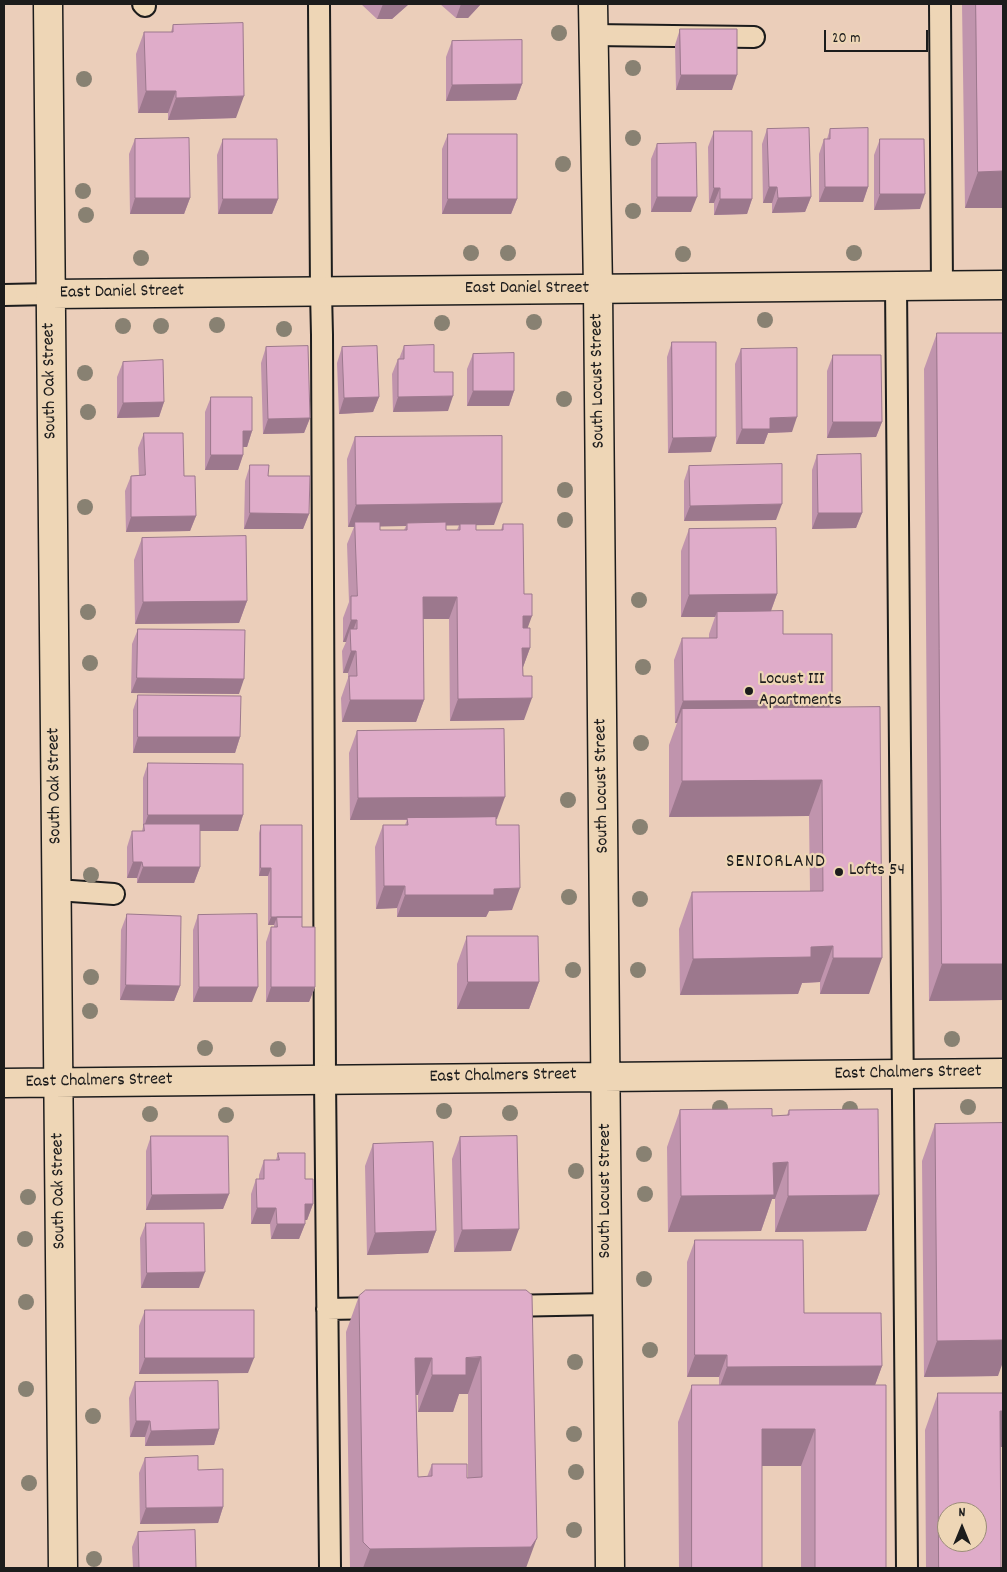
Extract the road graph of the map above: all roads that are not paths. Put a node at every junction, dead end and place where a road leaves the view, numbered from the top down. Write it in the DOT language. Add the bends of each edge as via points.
graph roads {
  1 [pos="48,4"];
  2 [pos="319,4"];
  3 [pos="593,4"];
  4 [pos="940,4"];
  5 [pos="593,35"];
  6 [pos="754,37"];
  7 [pos="1003,285"];
  8 [pos="896,286"];
  9 [pos="942,286"];
  10 [pos="598,289"];
  11 [pos="321,292"];
  12 [pos="50,294"];
  13 [pos="4,295"];
  14 [pos="57,890"];
  15 [pos="114,894"];
  16 [pos="1003,1073"];
  17 [pos="903,1075"];
  18 [pos="606,1076"];
  19 [pos="325,1079"];
  20 [pos="59,1082"];
  21 [pos="4,1083"];
  22 [pos="608,1304"];
  23 [pos="484,1306"];
  24 [pos="396,1308"];
  25 [pos="327,1309"];
  26 [pos="63,1568"];
  27 [pos="330,1568"];
  28 [pos="610,1568"];
  29 [pos="907,1568"];
  1 -- 12 [label="street, South Oak Street"];
  2 -- 11 [label="lane"];
  3 -- 5 [label="street, South Locust Street"];
  4 -- 9 [label="lane"];
  5 -- 6 [label="lane"];
  5 -- 10 [label="street, South Locust Street"];
  7 -- 9 [label="street, East Daniel Street"];
  8 -- 9 [label="street, East Daniel Street"];
  8 -- 10 [label="street, East Daniel Street"];
  8 -- 17 [label="lane"];
  10 -- 11 [label="street, East Daniel Street"];
  10 -- 18 [label="street, South Locust Street"];
  11 -- 12 [label="street, East Daniel Street"];
  11 -- 19 [label="lane"];
  12 -- 13 [label="lane"];
  12 -- 14 [label="street, South Oak Street"];
  14 -- 15 [label="lane"];
  14 -- 20 [label="street, South Oak Street"];
  16 -- 17 [label="street, East Chalmers Street"];
  17 -- 18 [label="street, East Chalmers Street"];
  17 -- 29 [label="lane"];
  18 -- 19 [label="street, East Chalmers Street"];
  18 -- 22 [label="street, South Locust Street"];
  19 -- 20 [label="street, East Chalmers Street"];
  19 -- 25 [label="lane"];
  20 -- 21 [label="street, East Chalmers Street"];
  20 -- 26 [label="street, South Oak Street"];
  22 -- 23 [label="lane"];
  22 -- 28 [label="street, South Locust Street"];
  24 -- 25 [label="lane"];
  25 -- 27 [label="lane"];
}
